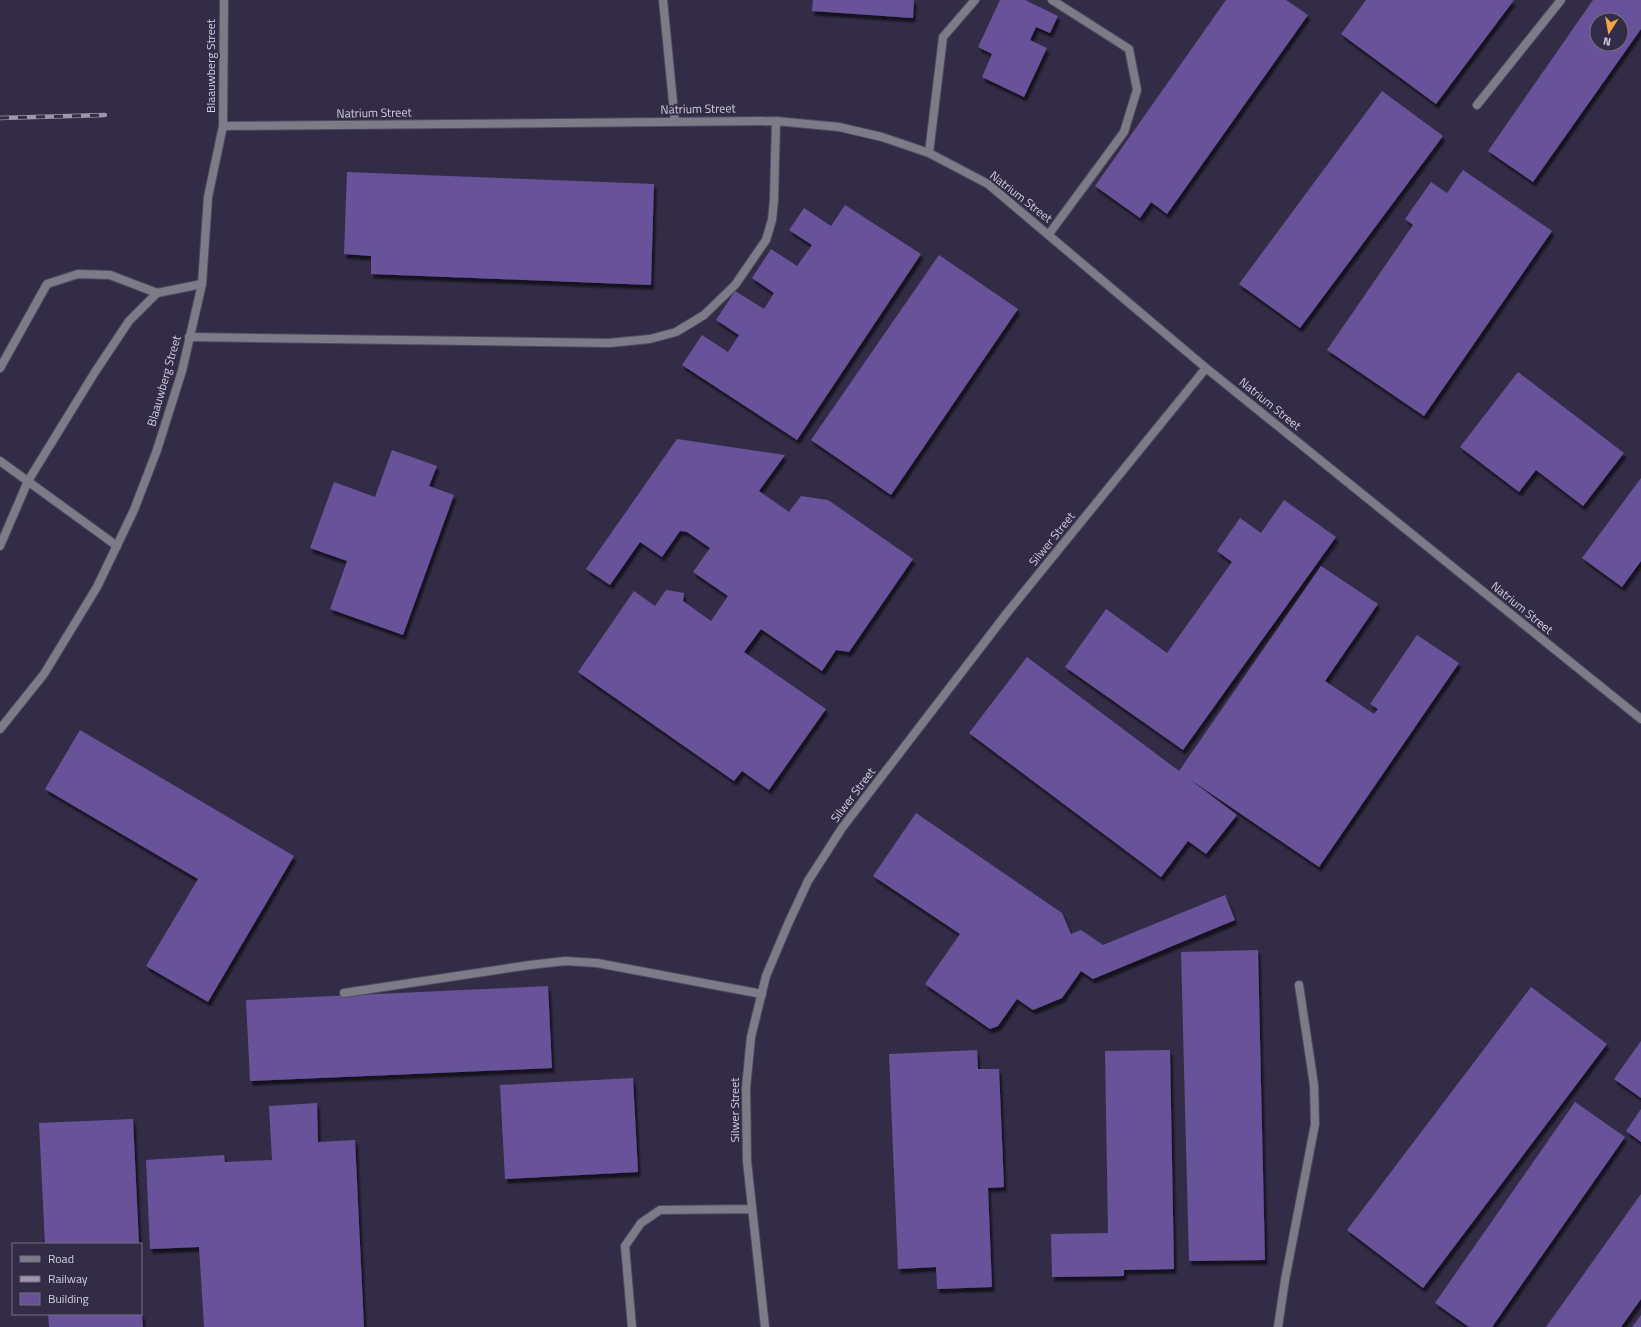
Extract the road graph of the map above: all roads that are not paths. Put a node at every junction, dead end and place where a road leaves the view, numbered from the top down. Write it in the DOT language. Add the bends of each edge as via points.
graph roads {
  1 [pos="224,0"];
  2 [pos="663,0"];
  3 [pos="975,0"];
  4 [pos="1052,0"];
  5 [pos="1561,0"];
  6 [pos="1477,105"];
  7 [pos="776,120"];
  8 [pos="675,122"];
  9 [pos="223,126"];
  10 [pos="929,153"];
  11 [pos="1049,234"];
  12 [pos="202,284"];
  13 [pos="157,293"];
  14 [pos="190,337"];
  15 [pos="0,368"];
  16 [pos="1206,368"];
  17 [pos="0,461"];
  18 [pos="28,482"];
  19 [pos="0,546"];
  20 [pos="117,546"];
  21 [pos="1641,719"];
  22 [pos="0,729"];
  23 [pos="1298,985"];
  24 [pos="344,993"];
  25 [pos="762,994"];
  26 [pos="752,1209"];
  27 [pos="632,1327"];
  28 [pos="765,1327"];
  29 [pos="1278,1327"];
  1 -- 9 [label="street, Blaauwberg Street"];
  2 -- 8 [label="street"];
  3 -- 10 [label="street" via="943,36"];
  4 -- 11 [label="street" via="1129,49 1137,90 1124,132"];
  5 -- 6 [label="street"];
  7 -- 8 [label="street, Natrium Street"];
  7 -- 10 [label="street, Natrium Street" via="839,127 882,136"];
  7 -- 14 [label="street" via="774,200 766,240 735,285 704,314 676,332 650,339 609,343"];
  8 -- 9 [label="street, Natrium Street"];
  9 -- 12 [label="street, Blaauwberg Street" via="208,197"];
  10 -- 11 [label="street, Natrium Street" via="988,184"];
  11 -- 16 [label="street, Natrium Street"];
  12 -- 13 [label="street"];
  12 -- 14 [label="street, Blaauwberg Street"];
  13 -- 15 [label="street" via="110,275 78,274 46,284"];
  13 -- 18 [label="street" via="129,321"];
  14 -- 20 [label="street, Blaauwberg Street" via="157,450"];
  16 -- 21 [label="street, Natrium Street"];
  16 -- 25 [label="street, Silwer Street" via="1007,613 842,828 808,881 766,976"];
  17 -- 18 [label="street"];
  18 -- 19 [label="street"];
  18 -- 20 [label="street"];
  20 -- 22 [label="street, Blaauwberg Street" via="97,587 44,674"];
  23 -- 29 [label="street" via="1314,1085 1315,1124"];
  24 -- 25 [label="street" via="565,961 596,963"];
  25 -- 26 [label="street, Silwer Street" via="751,1037 746,1088 747,1161"];
  26 -- 27 [label="street" via="660,1210 641,1223 625,1246"];
  26 -- 28 [label="street, Silwer Street"];
}
